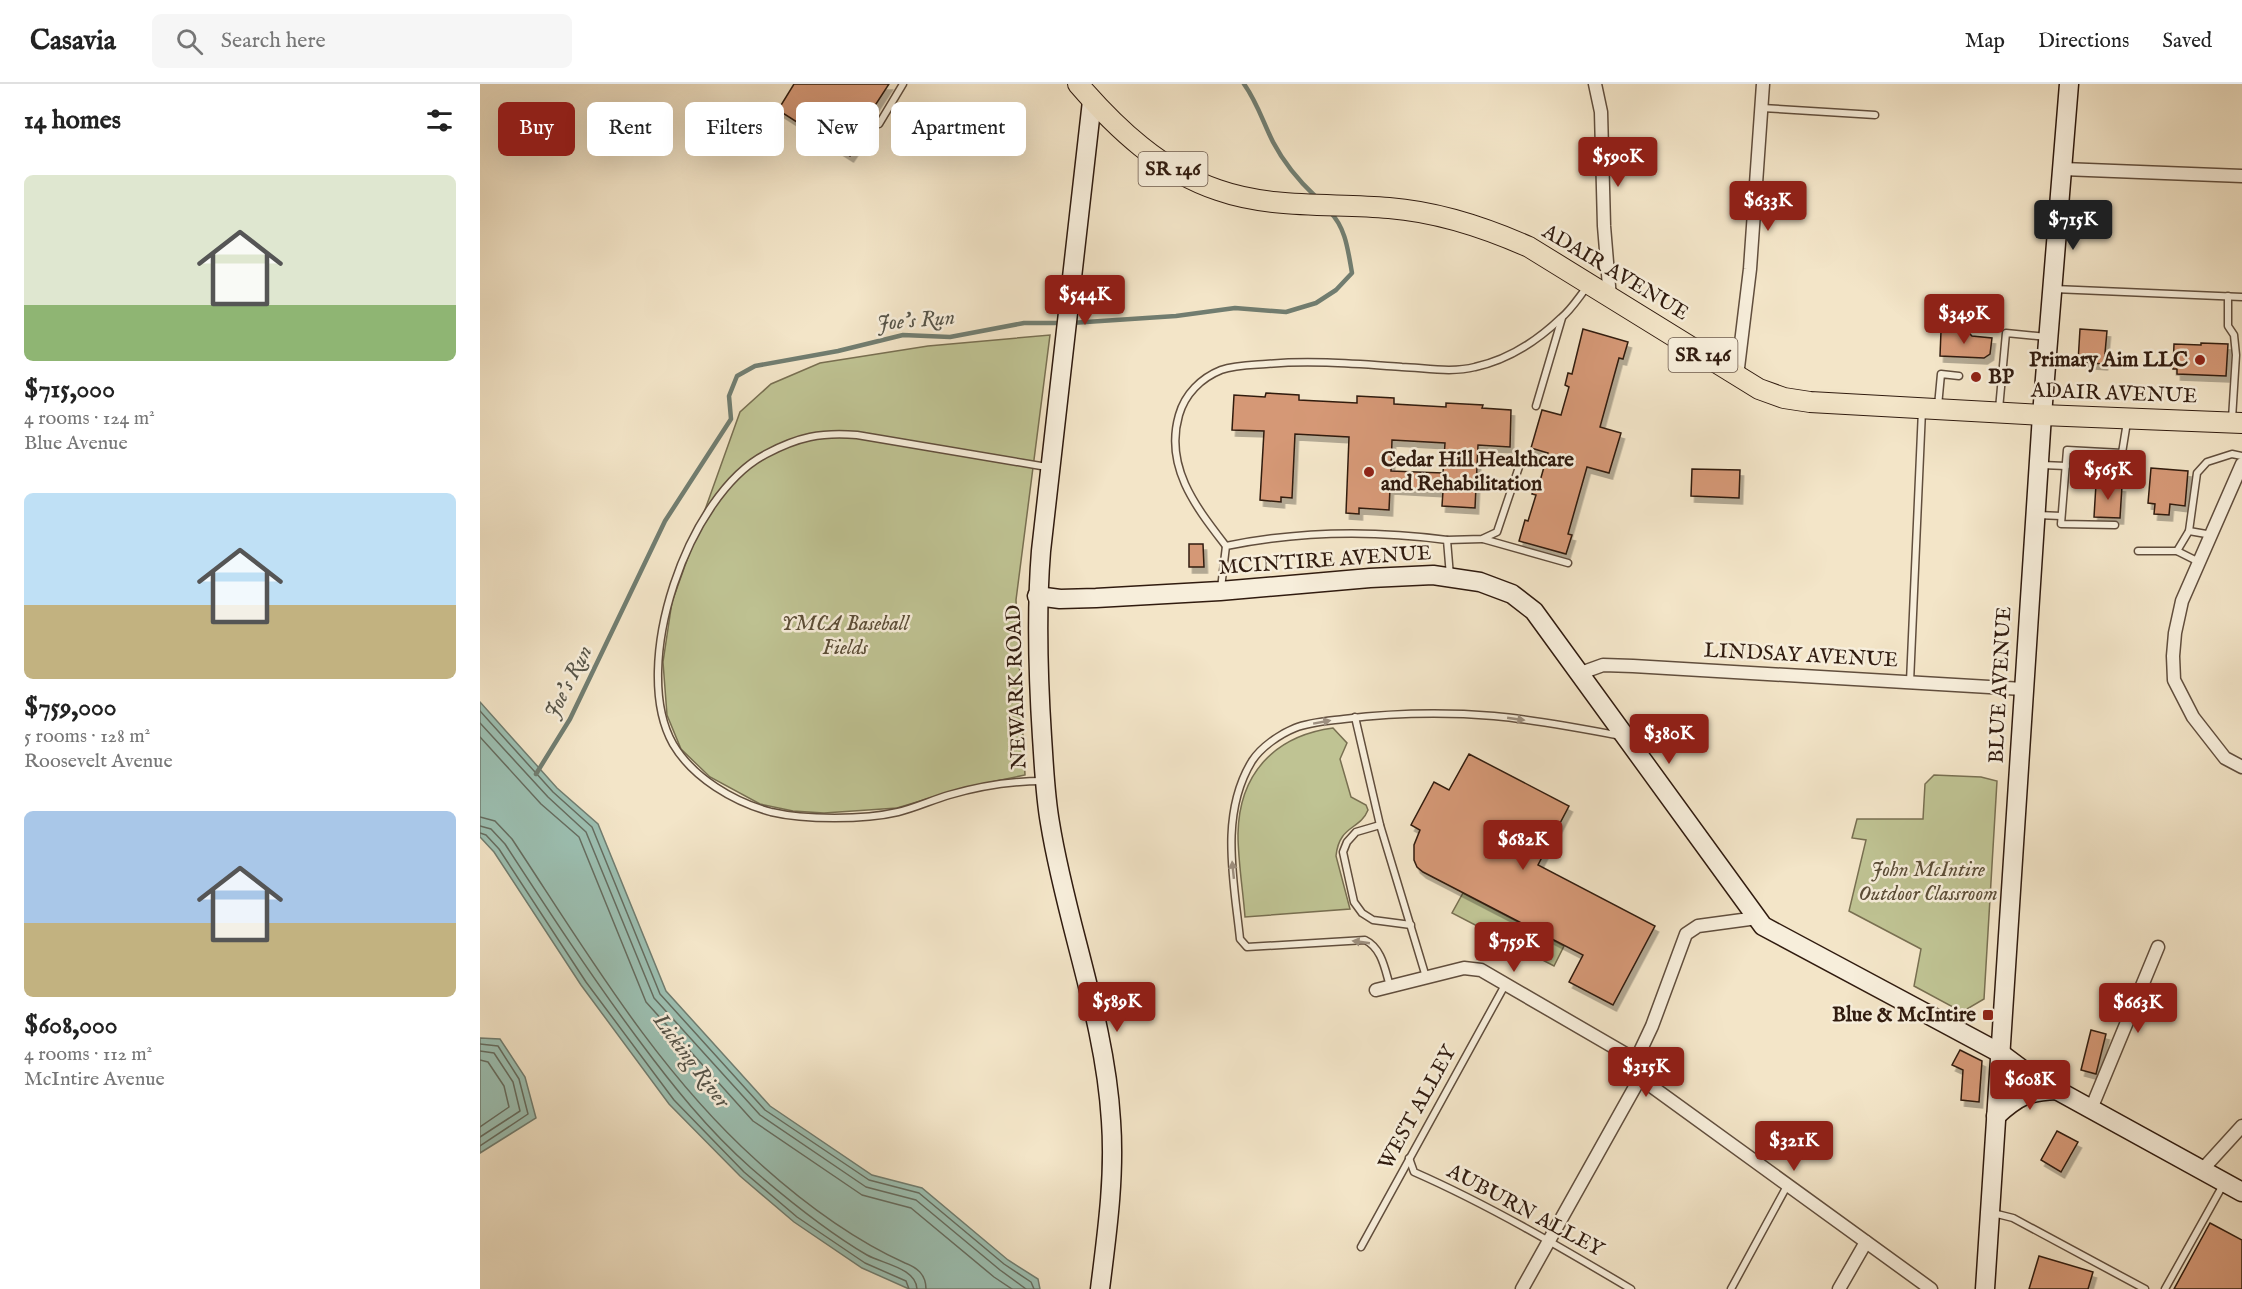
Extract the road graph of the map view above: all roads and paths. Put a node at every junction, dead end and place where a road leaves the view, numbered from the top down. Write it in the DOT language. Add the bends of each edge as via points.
graph roads {
  1 [pos="903,84"];
  2 [pos="1078,84"];
  3 [pos="1595,84"];
  4 [pos="1763,84"];
  5 [pos="2069,84"];
  6 [pos="1092,101"];
  7 [pos="1761,108"];
  8 [pos="1875,115"];
  9 [pos="879,124"];
  10 [pos="2063,169"];
  11 [pos="2242,176"];
  12 [pos="1589,284"];
  13 [pos="2052,289"];
  14 [pos="2228,296"];
  15 [pos="1610,297"];
  16 [pos="2242,297"];
  17 [pos="1562,318"];
  18 [pos="2049,337"];
  19 [pos="1737,376"];
  20 [pos="1959,376"];
  21 [pos="1536,406"];
  22 [pos="1930,409"];
  23 [pos="1999,413"];
  24 [pos="2042,415"];
  25 [pos="2127,419"];
  26 [pos="2237,423"];
  27 [pos="2242,456"];
  28 [pos="1522,458"];
  29 [pos="2242,464"];
  30 [pos="2038,465"];
  31 [pos="2066,466"];
  32 [pos="1051,467"];
  33 [pos="2035,515"];
  34 [pos="2061,516"];
  35 [pos="2115,525"];
  36 [pos="2189,531"];
  37 [pos="2212,535"];
  38 [pos="1482,539"];
  39 [pos="1447,540"];
  40 [pos="1226,546"];
  41 [pos="2138,551"];
  42 [pos="2177,551"];
  43 [pos="2200,562"];
  44 [pos="1568,563"];
  45 [pos="1450,576"];
  46 [pos="1220,591"];
  47 [pos="1037,596"];
  48 [pos="1578,674"];
  49 [pos="1910,682"];
  50 [pos="2023,689"];
  51 [pos="1355,717"];
  52 [pos="1627,737"];
  53 [pos="2242,767"];
  54 [pos="1045,781"];
  55 [pos="1380,825"];
  56 [pos="1757,918"];
  57 [pos="1410,925"];
  58 [pos="2158,947"];
  59 [pos="1426,977"];
  60 [pos="1505,985"];
  61 [pos="1391,987"];
  62 [pos="1376,990"];
  63 [pos="2000,1053"];
  64 [pos="1636,1060"];
  65 [pos="1640,1077"];
  66 [pos="2057,1090"];
  67 [pos="2091,1109"];
  68 [pos="1996,1116"];
  69 [pos="2242,1125"];
  70 [pos="1409,1158"];
  71 [pos="2202,1170"];
  72 [pos="2225,1182"];
  73 [pos="1787,1186"];
  74 [pos="2242,1192"];
  75 [pos="1989,1212"];
  76 [pos="1549,1240"];
  77 [pos="1866,1242"];
  78 [pos="1361,1247"];
  79 [pos="1100,1289"];
  80 [pos="1522,1289"];
  81 [pos="1631,1289"];
  82 [pos="1731,1289"];
  83 [pos="1839,1289"];
  84 [pos="1931,1289"];
  85 [pos="1985,1289"];
  86 [pos="2145,1289"];
  87 [pos="2164,1289"];
  1 -- 9 [label="lane"];
  2 -- 6 [label="main road, SR 146"];
  3 -- 15 [label="street" via="1601,112"];
  4 -- 7 [label="street"];
  5 -- 10 [label="street, BLUE AVENUE"];
  6 -- 12 [label="main road, ADAIR AVENUE / SR 146" via="1164,163 1218,190 1272,202 1389,208 1455,219 1498,233"];
  6 -- 32 [label="street, NEWARK ROAD"];
  7 -- 8 [label="lane"];
  7 -- 19 [label="street" via="1750,269"];
  10 -- 11 [label="street"];
  10 -- 13 [label="street, BLUE AVENUE"];
  12 -- 15 [label="main road, ADAIR AVENUE / SR 146"];
  12 -- 17 [label="lane"];
  13 -- 14 [label="lane"];
  13 -- 18 [label="street, BLUE AVENUE"];
  14 -- 16 [label="lane"];
  14 -- 26 [label="lane" via="2229,326 2236,355"];
  15 -- 19 [label="main road, ADAIR AVENUE / SR 146"];
  17 -- 21 [label="lane"];
  17 -- 40 [label="lane" via="1513,355 1474,368 1300,361 1244,365 1209,377 1192,390 1181,408 1176,426 1177,459 1193,503"];
  18 -- 23 [label="lane" via="2006,333"];
  18 -- 24 [label="street, BLUE AVENUE"];
  19 -- 22 [label="main road, ADAIR AVENUE / SR 146" via="1784,398"];
  20 -- 22 [label="lane" via="1941,374"];
  22 -- 23 [label="main road, ADAIR AVENUE / SR 146"];
  22 -- 49 [label="lane"];
  23 -- 24 [label="main road, ADAIR AVENUE / SR 146"];
  24 -- 25 [label="main road, ADAIR AVENUE"];
  24 -- 30 [label="street, BLUE AVENUE"];
  25 -- 26 [label="main road, ADAIR AVENUE"];
  25 -- 31 [label="lane" via="2122,453 2067,450"];
  27 -- 36 [label="lane" via="2232,454 2207,462 2197,473"];
  28 -- 38 [label="lane" via="1497,532"];
  29 -- 37 [label="street"];
  30 -- 31 [label="lane"];
  30 -- 33 [label="street, BLUE AVENUE"];
  31 -- 34 [label="lane"];
  32 -- 47 [label="street, NEWARK ROAD"];
  32 -- 54 [label="lane" via="828,433 803,438 764,454 738,475 704,518 683,561 665,613 658,671 668,730 686,762 725,793 755,807 792,816 870,816 897,812 983,786"];
  33 -- 34 [label="lane"];
  33 -- 50 [label="street, BLUE AVENUE"];
  34 -- 35 [label="lane" via="2061,524"];
  36 -- 37 [label="lane"];
  36 -- 42 [label="lane"];
  37 -- 43 [label="street"];
  38 -- 39 [label="lane"];
  38 -- 44 [label="lane"];
  39 -- 40 [label="lane" via="1398,534 1324,534"];
  39 -- 45 [label="lane"];
  40 -- 46 [label="lane"];
  41 -- 42 [label="lane"];
  42 -- 43 [label="lane"];
  43 -- 53 [label="street" via="2182,601 2175,633 2174,680 2193,717 2225,758"];
  45 -- 46 [label="street, MCINTIRE AVENUE" via="1370,578"];
  45 -- 48 [label="street, MCINTIRE AVENUE" via="1512,594 1534,611"];
  46 -- 47 [label="street, MCINTIRE AVENUE" via="1060,599"];
  47 -- 54 [label="street, NEWARK ROAD"];
  48 -- 49 [label="street, LINDSAY AVENUE" via="1603,665"];
  48 -- 52 [label="street, MCINTIRE AVENUE"];
  49 -- 50 [label="street, LINDSAY AVENUE"];
  50 -- 63 [label="street, BLUE AVENUE"];
  51 -- 52 [label="lane, one-way" via="1443,713 1495,716"];
  51 -- 55 [label="lane"];
  61 -- 51 [label="lane, one-way" via="1378,952 1365,940 1248,947 1240,939 1231,838 1238,794 1252,760 1278,737 1296,728"];
  52 -- 56 [label="street, MCINTIRE AVENUE"];
  54 -- 79 [label="street, NEWARK ROAD" via="1050,824 1107,1080 1112,1164"];
  55 -- 57 [label="lane"];
  55 -- 57 [label="lane" via="1356,832 1343,852 1354,902 1372,920"];
  56 -- 63 [label="street, MCINTIRE AVENUE" via="1762,926"];
  56 -- 64 [label="street" via="1698,926 1686,934"];
  57 -- 59 [label="lane"];
  58 -- 67 [label="street"];
  59 -- 60 [label="street" via="1464,968 1481,970"];
  59 -- 61 [label="street"];
  60 -- 64 [label="street"];
  60 -- 70 [label="lane, WEST ALLEY"];
  61 -- 62 [label="street"];
  63 -- 66 [label="street, MCINTIRE AVENUE"];
  63 -- 68 [label="street, BLUE AVENUE"];
  64 -- 65 [label="street"];
  65 -- 73 [label="street"];
  65 -- 76 [label="street"];
  66 -- 67 [label="street, MCINTIRE AVENUE"];
  66 -- 68 [label="street" via="2026,1093"];
  67 -- 71 [label="street, MCINTIRE AVENUE"];
  68 -- 75 [label="street, BLUE AVENUE"];
  69 -- 71 [label="street"];
  70 -- 76 [label="lane, AUBURN ALLEY" via="1414,1172"];
  70 -- 78 [label="lane, WEST ALLEY"];
  71 -- 72 [label="street, MCINTIRE AVENUE"];
  72 -- 74 [label="street, MCINTIRE AVENUE"];
  72 -- 87 [label="lane"];
  73 -- 77 [label="street"];
  73 -- 82 [label="lane"];
  75 -- 85 [label="street, BLUE AVENUE"];
  75 -- 86 [label="lane" via="2013,1218"];
  76 -- 80 [label="street"];
  76 -- 81 [label="lane, AUBURN ALLEY"];
  77 -- 83 [label="street"];
  77 -- 84 [label="street"];
}
